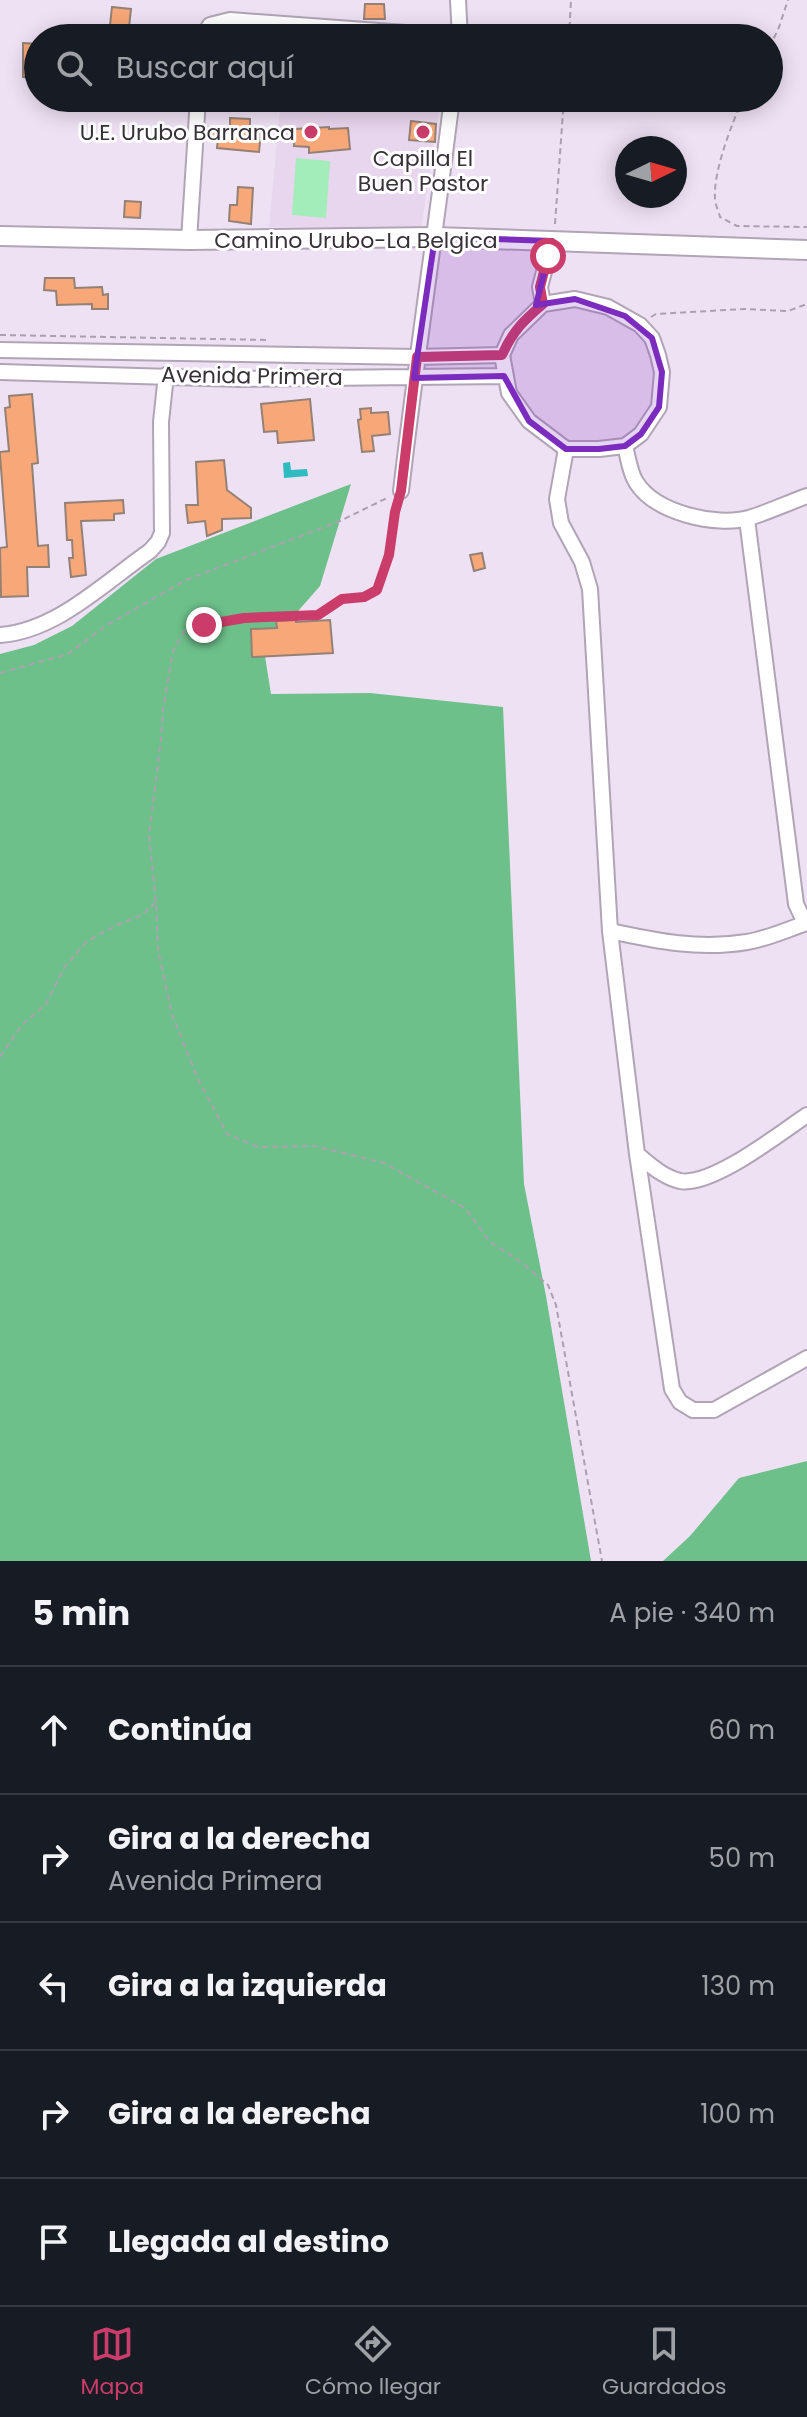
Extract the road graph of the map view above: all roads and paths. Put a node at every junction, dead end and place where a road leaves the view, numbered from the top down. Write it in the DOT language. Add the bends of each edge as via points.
graph roads {
  1 [pos="458,0"];
  2 [pos="571,0"];
  3 [pos="788,0"];
  4 [pos="214,24"];
  5 [pos="284,24"];
  6 [pos="459,24"];
  7 [pos="570,24"];
  8 [pos="780,24"];
  9 [pos="197,112"];
  10 [pos="450,112"];
  11 [pos="563,112"];
  12 [pos="737,112"];
  13 [pos="807,227"];
  14 [pos="553,232"];
  15 [pos="0,236"];
  16 [pos="435,237"];
  17 [pos="189,240"];
  18 [pos="807,250"];
  19 [pos="543,304"];
  20 [pos="807,304"];
  21 [pos="640,325"];
  22 [pos="0,335"];
  23 [pos="266,340"];
  24 [pos="0,350"];
  25 [pos="502,355"];
  26 [pos="417,357"];
  27 [pos="0,372"];
  28 [pos="166,375"];
  29 [pos="504,376"];
  30 [pos="414,378"];
  31 [pos="625,446"];
  32 [pos="566,449"];
  33 [pos="401,491"];
  34 [pos="807,496"];
  35 [pos="747,519"];
  36 [pos="0,635"];
  37 [pos="0,673"];
  38 [pos="156,902"];
  39 [pos="806,923"];
  40 [pos="610,931"];
  41 [pos="0,1057"];
  42 [pos="807,1115"];
  43 [pos="637,1154"];
  44 [pos="807,1358"];
  45 [pos="602,1561"];
  1 -- 6 [label="street"];
  2 -- 7 [label="path"];
  3 -- 8 [label="path"];
  4 -- 5 [label="street"];
  9 -- 17 [label="street"];
  10 -- 16 [label="street"];
  11 -- 14 [label="path"];
  12 -- 13 [label="path" via="719,171 715,199 720,217 737,226"];
  14 -- 16 [label="main road, Camino Urubo-La Belgica"];
  14 -- 18 [label="main road, Camino Urubo-La Belgica"];
  14 -- 19 [label="street" via="540,287"];
  15 -- 17 [label="main road, Camino Urubo-La Belgica"];
  16 -- 17 [label="main road, Camino Urubo-La Belgica"];
  16 -- 26 [label="street"];
  19 -- 21 [label="street" via="575,299 608,307"];
  19 -- 25 [label="street" via="511,335"];
  20 -- 21 [label="path" via="788,311 656,314"];
  21 -- 31 [label="street" via="652,338 662,372 659,407 641,434"];
  22 -- 23 [label="path"];
  24 -- 26 [label="street, Avenida Primera"];
  25 -- 26 [label="street, Avenida Primera"];
  25 -- 29 [label="street"];
  26 -- 30 [label="street"];
  27 -- 28 [label="street, Avenida Primera"];
  28 -- 30 [label="street, Avenida Primera"];
  28 -- 36 [label="street" via="158,542 65,614"];
  29 -- 30 [label="street, Avenida Primera"];
  29 -- 32 [label="street" via="529,421"];
  30 -- 33 [label="street"];
  31 -- 32 [label="street"];
  31 -- 35 [label="street" via="636,482 657,503 683,514"];
  32 -- 40 [label="street" via="557,499 561,523 590,589"];
  33 -- 37 [label="path" via="340,521 186,580 68,654"];
  33 -- 38 [label="path" via="377,590 342,599 318,615 244,618 185,630 173,651 149,835"];
  34 -- 35 [label="street"];
  35 -- 39 [label="street" via="796,904"];
  38 -- 41 [label="path" via="142,915 87,941 64,968 46,1004 22,1025"];
  38 -- 45 [label="path" via="158,949 172,1015 227,1134 258,1147 314,1146 384,1163 465,1208 490,1242 548,1285 556,1305"];
  39 -- 40 [label="street" via="750,942 697,946"];
  40 -- 43 [label="street"];
  42 -- 43 [label="street" via="705,1179 681,1181 655,1170"];
  43 -- 44 [label="street" via="672,1389 680,1402 693,1410 714,1410"];
}
